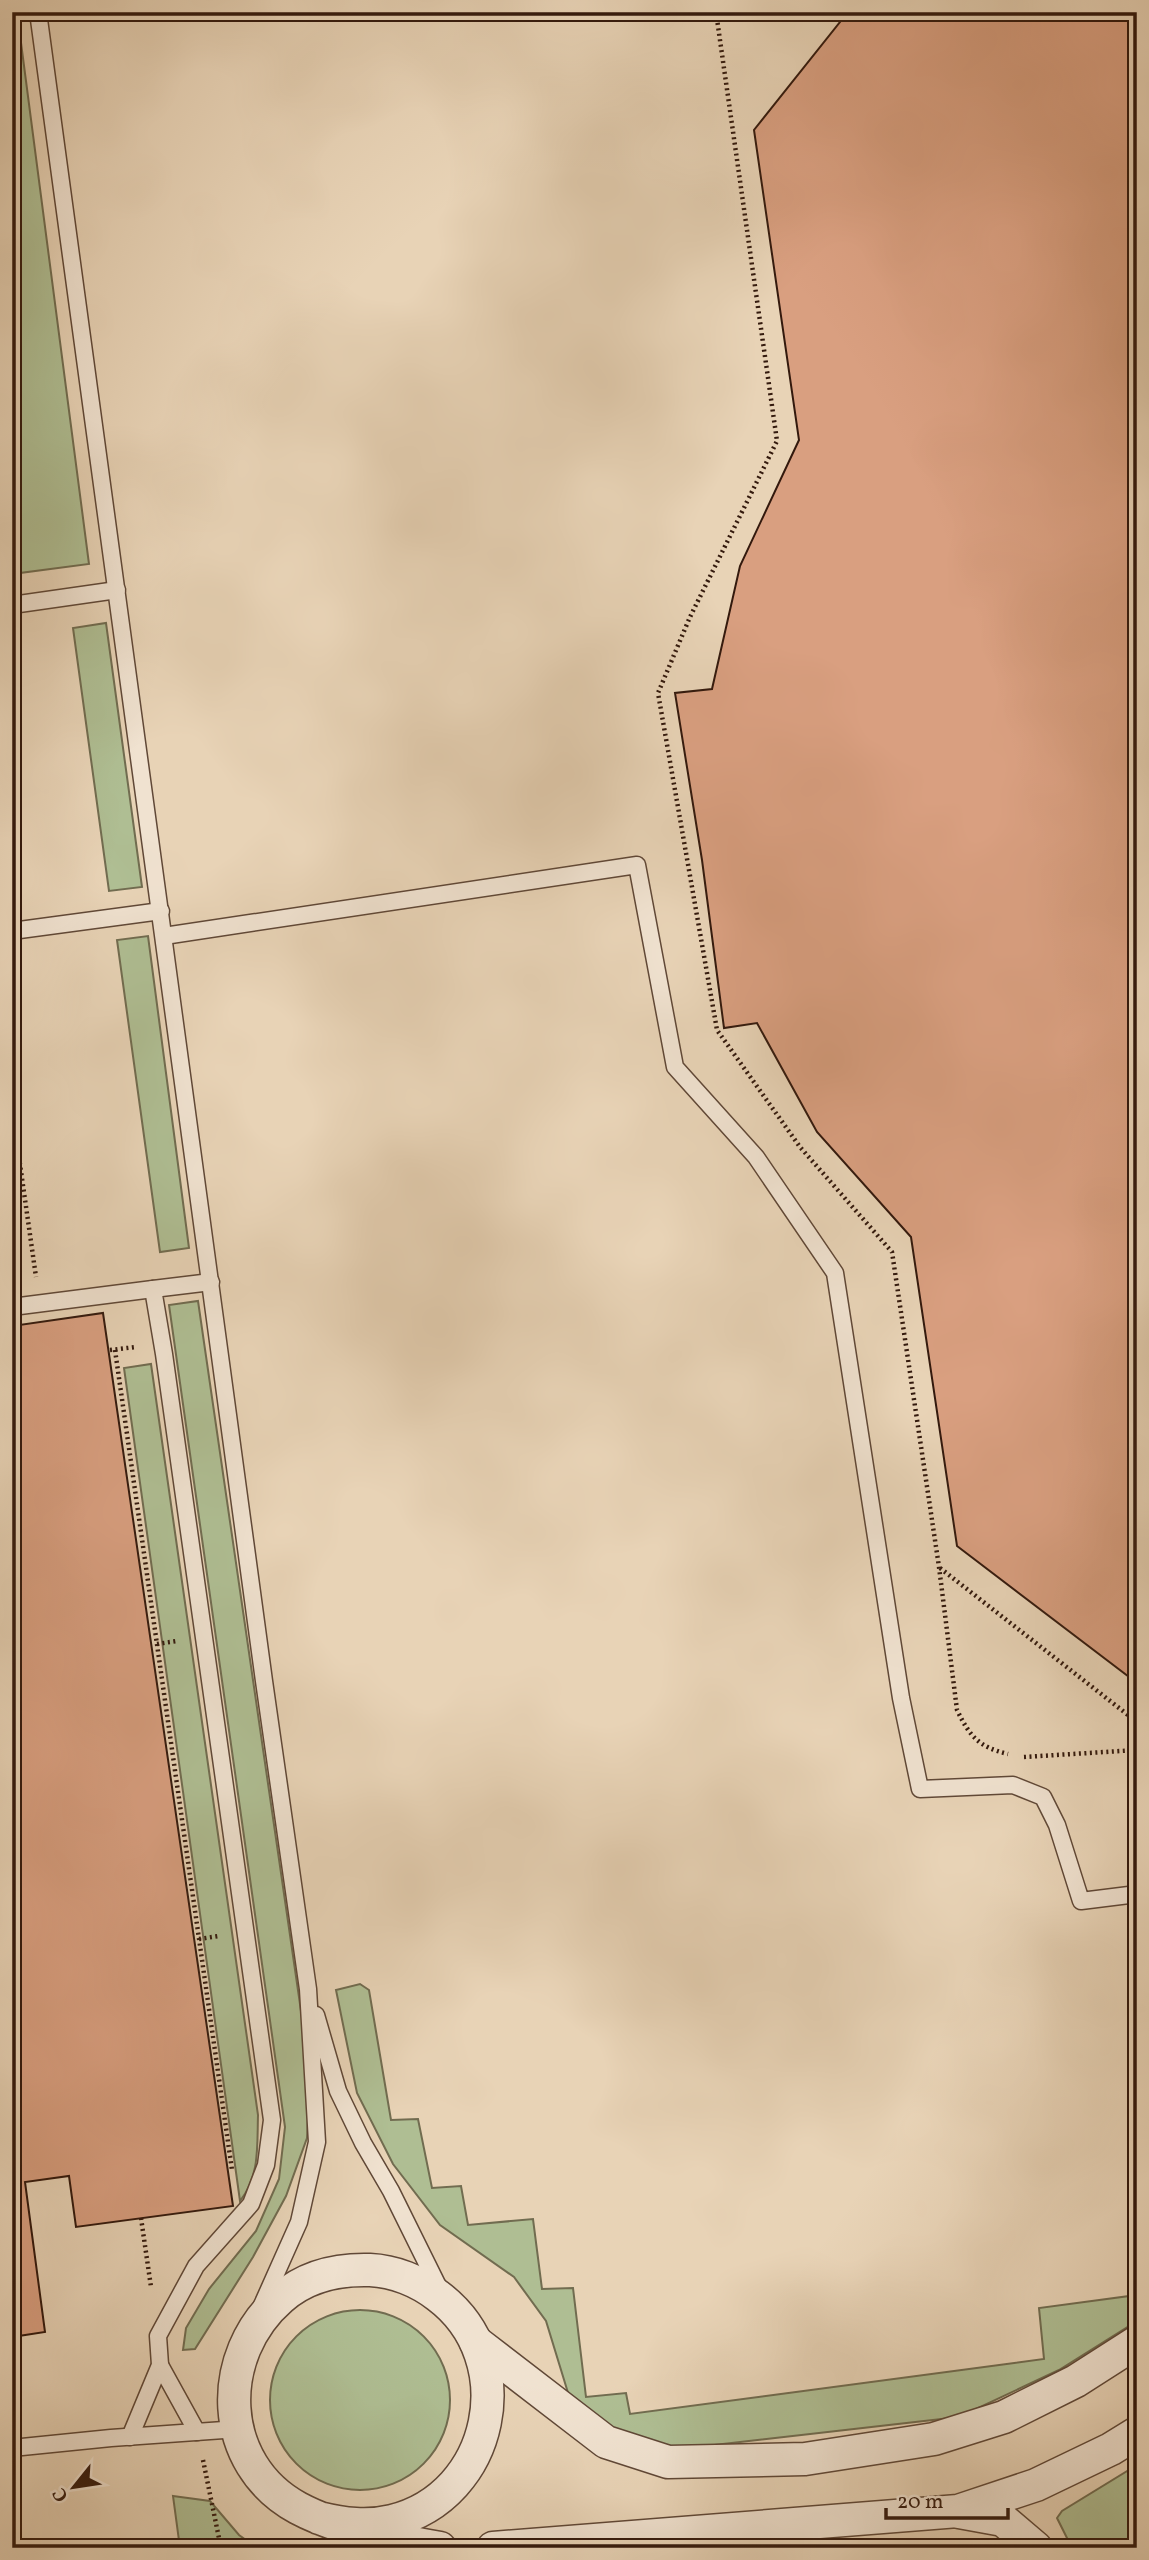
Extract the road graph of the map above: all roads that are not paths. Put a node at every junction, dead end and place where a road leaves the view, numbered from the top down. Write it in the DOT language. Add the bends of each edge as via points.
graph roads {
  1 [pos="38,12"];
  2 [pos="117,590"];
  3 [pos="12,605"];
  4 [pos="161,911"];
  5 [pos="12,931"];
  6 [pos="164,936"];
  7 [pos="211,1282"];
  8 [pos="153,1289"];
  9 [pos="12,1307"];
  10 [pos="1137,1894"];
  11 [pos="308,1989"];
  12 [pos="446,2302"];
  13 [pos="476,2342"];
  14 [pos="1137,2342"];
  15 [pos="240,2355"];
  16 [pos="160,2365"];
  17 [pos="238,2429"];
  18 [pos="197,2432"];
  19 [pos="1137,2432"];
  20 [pos="130,2437"];
  21 [pos="12,2448"];
  22 [pos="958,2511"];
  23 [pos="319,2518"];
  24 [pos="440,2548"];
  25 [pos="494,2548"];
  26 [pos="1036,2548"];
  1 -- 2 [label="lane"];
  2 -- 3 [label="lane"];
  2 -- 4 [label="lane"];
  4 -- 5 [label="lane"];
  4 -- 6 [label="lane"];
  6 -- 7 [label="lane"];
  6 -- 10 [label="lane" via="637,865 675,1067 756,1157 835,1273 901,1698 920,1789 1013,1785 1043,1797 1057,1825 1081,1901"];
  7 -- 8 [label="lane"];
  7 -- 11 [label="lane"];
  8 -- 9 [label="lane"];
  8 -- 16 [label="lane" via="272,2120 266,2165 251,2204 196,2266 158,2336"];
  11 -- 12 [label="lane" via="338,2091"];
  11 -- 15 [label="lane" via="317,2142 299,2222"];
  12 -- 13 [label="street"];
  12 -- 15 [label="street" via="426,2287 379,2271 328,2273 305,2282 265,2312"];
  13 -- 14 [label="street" via="606,2442 668,2462 805,2459 934,2439 1004,2417 1076,2381"];
  13 -- 23 [label="street" via="486,2377 487,2415 471,2462 456,2482 438,2499 393,2521 343,2524"];
  15 -- 17 [label="street" via="234,2379"];
  16 -- 18 [label="lane"];
  16 -- 20 [label="lane"];
  17 -- 18 [label="lane"];
  17 -- 23 [label="street" via="246,2453 276,2492"];
  18 -- 20 [label="lane"];
  19 -- 22 [label="street" via="1036,2485"];
  20 -- 21 [label="lane"];
  22 -- 25 [label="street"];
  22 -- 26 [label="street" via="1003,2520"];
  23 -- 24 [label="street"];
}
